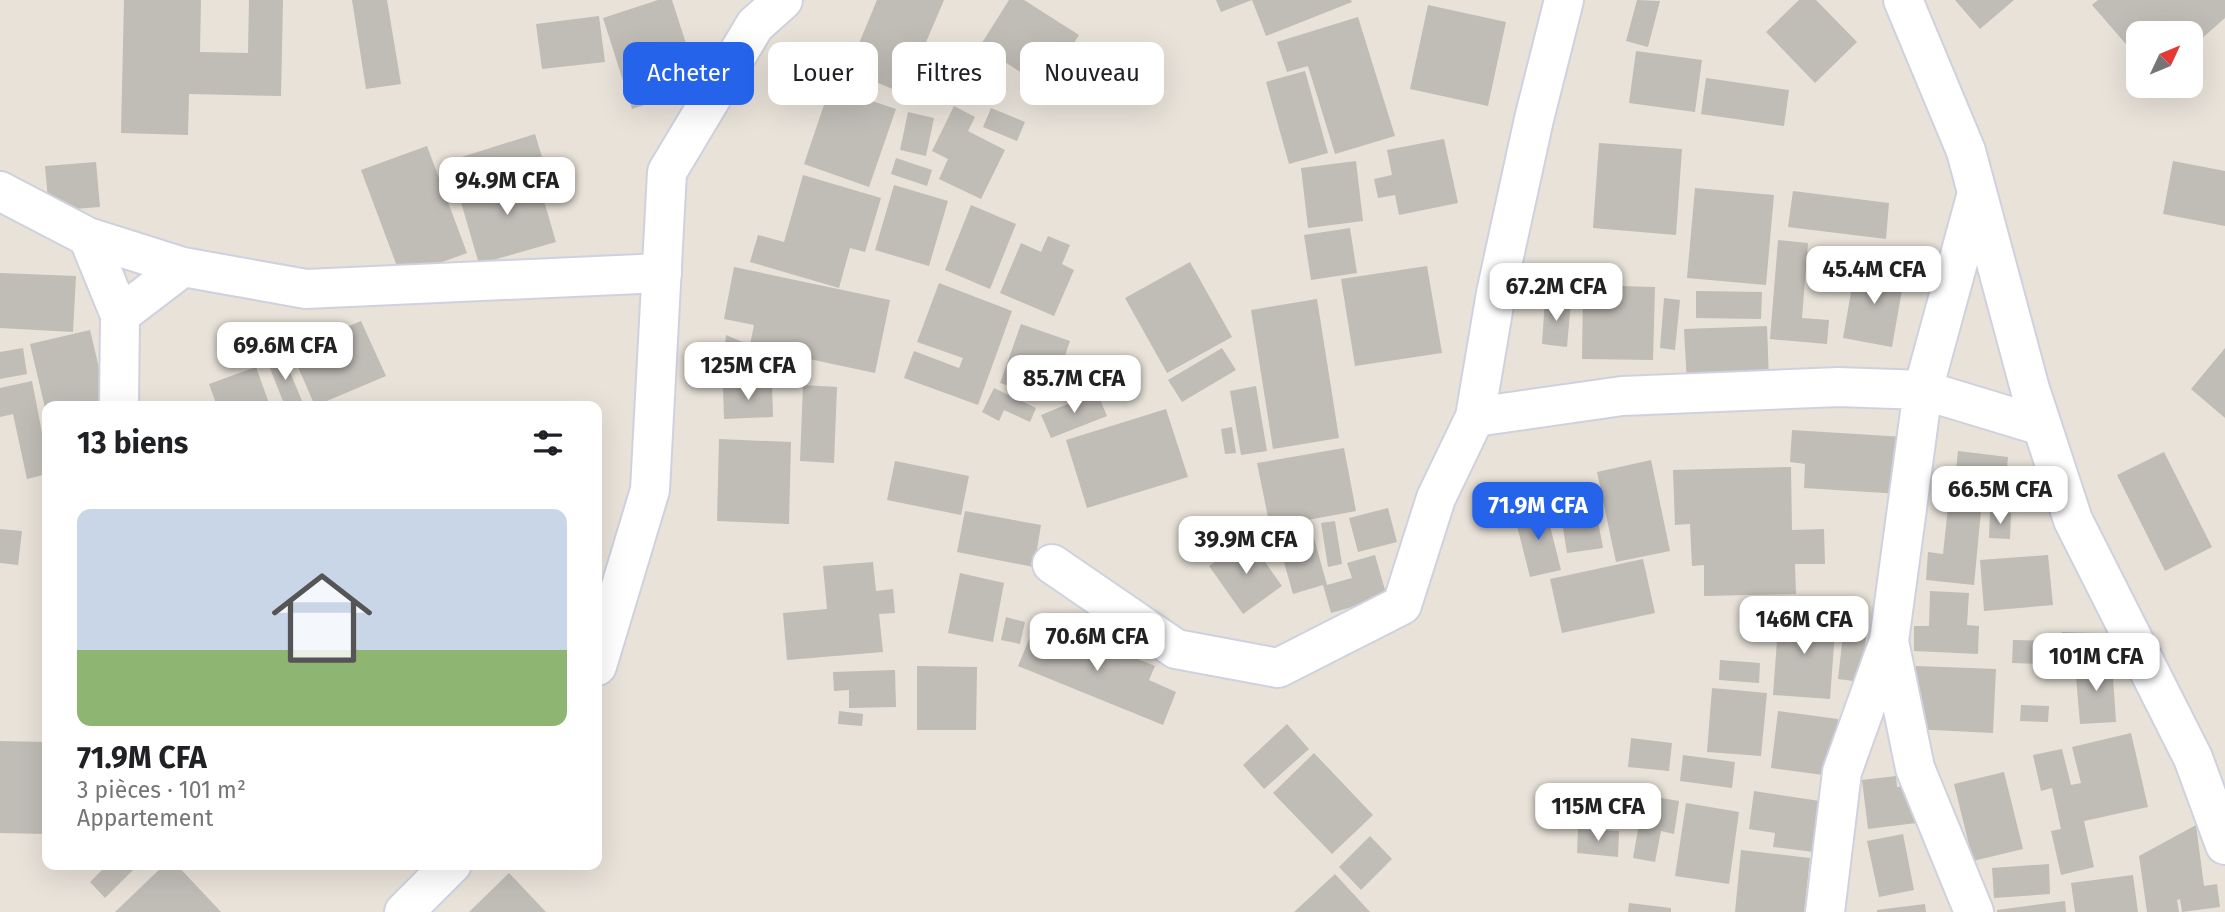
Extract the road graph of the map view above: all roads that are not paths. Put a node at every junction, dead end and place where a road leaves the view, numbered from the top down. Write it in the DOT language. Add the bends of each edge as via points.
graph roads {
  1 [pos="783,0"];
  2 [pos="1564,0"];
  3 [pos="1903,0"];
  4 [pos="0,191"];
  5 [pos="1977,193"];
  6 [pos="88,237"];
  7 [pos="183,267"];
  8 [pos="662,273"];
  9 [pos="120,315"];
  10 [pos="1923,390"];
  11 [pos="119,401"];
  12 [pos="1475,417"];
  13 [pos="2042,426"];
  14 [pos="1052,564"];
  15 [pos="1889,641"];
  16 [pos="602,649"];
  17 [pos="2225,845"];
  18 [pos="446,870"];
  19 [pos="404,912"];
  20 [pos="1825,912"];
  21 [pos="1974,912"];
  1 -- 8 [label="street" via="755,25 667,172"];
  2 -- 12 [label="street" via="1496,293"];
  3 -- 5 [label="street" via="1966,151"];
  4 -- 6 [label="street"];
  5 -- 10 [label="street"];
  5 -- 13 [label="street"];
  6 -- 7 [label="street"];
  6 -- 9 [label="street"];
  7 -- 8 [label="street" via="306,289"];
  7 -- 9 [label="street"];
  8 -- 16 [label="street" via="650,490"];
  9 -- 11 [label="street"];
  10 -- 12 [label="street" via="1838,387 1622,396"];
  10 -- 13 [label="street"];
  10 -- 15 [label="street"];
  12 -- 14 [label="street" via="1436,498 1402,605 1278,668 1176,649"];
  13 -- 17 [label="street" via="2073,520 2193,758"];
  15 -- 20 [label="street" via="1842,772"];
  15 -- 21 [label="street" via="1915,768"];
  18 -- 19 [label="street"];
}
